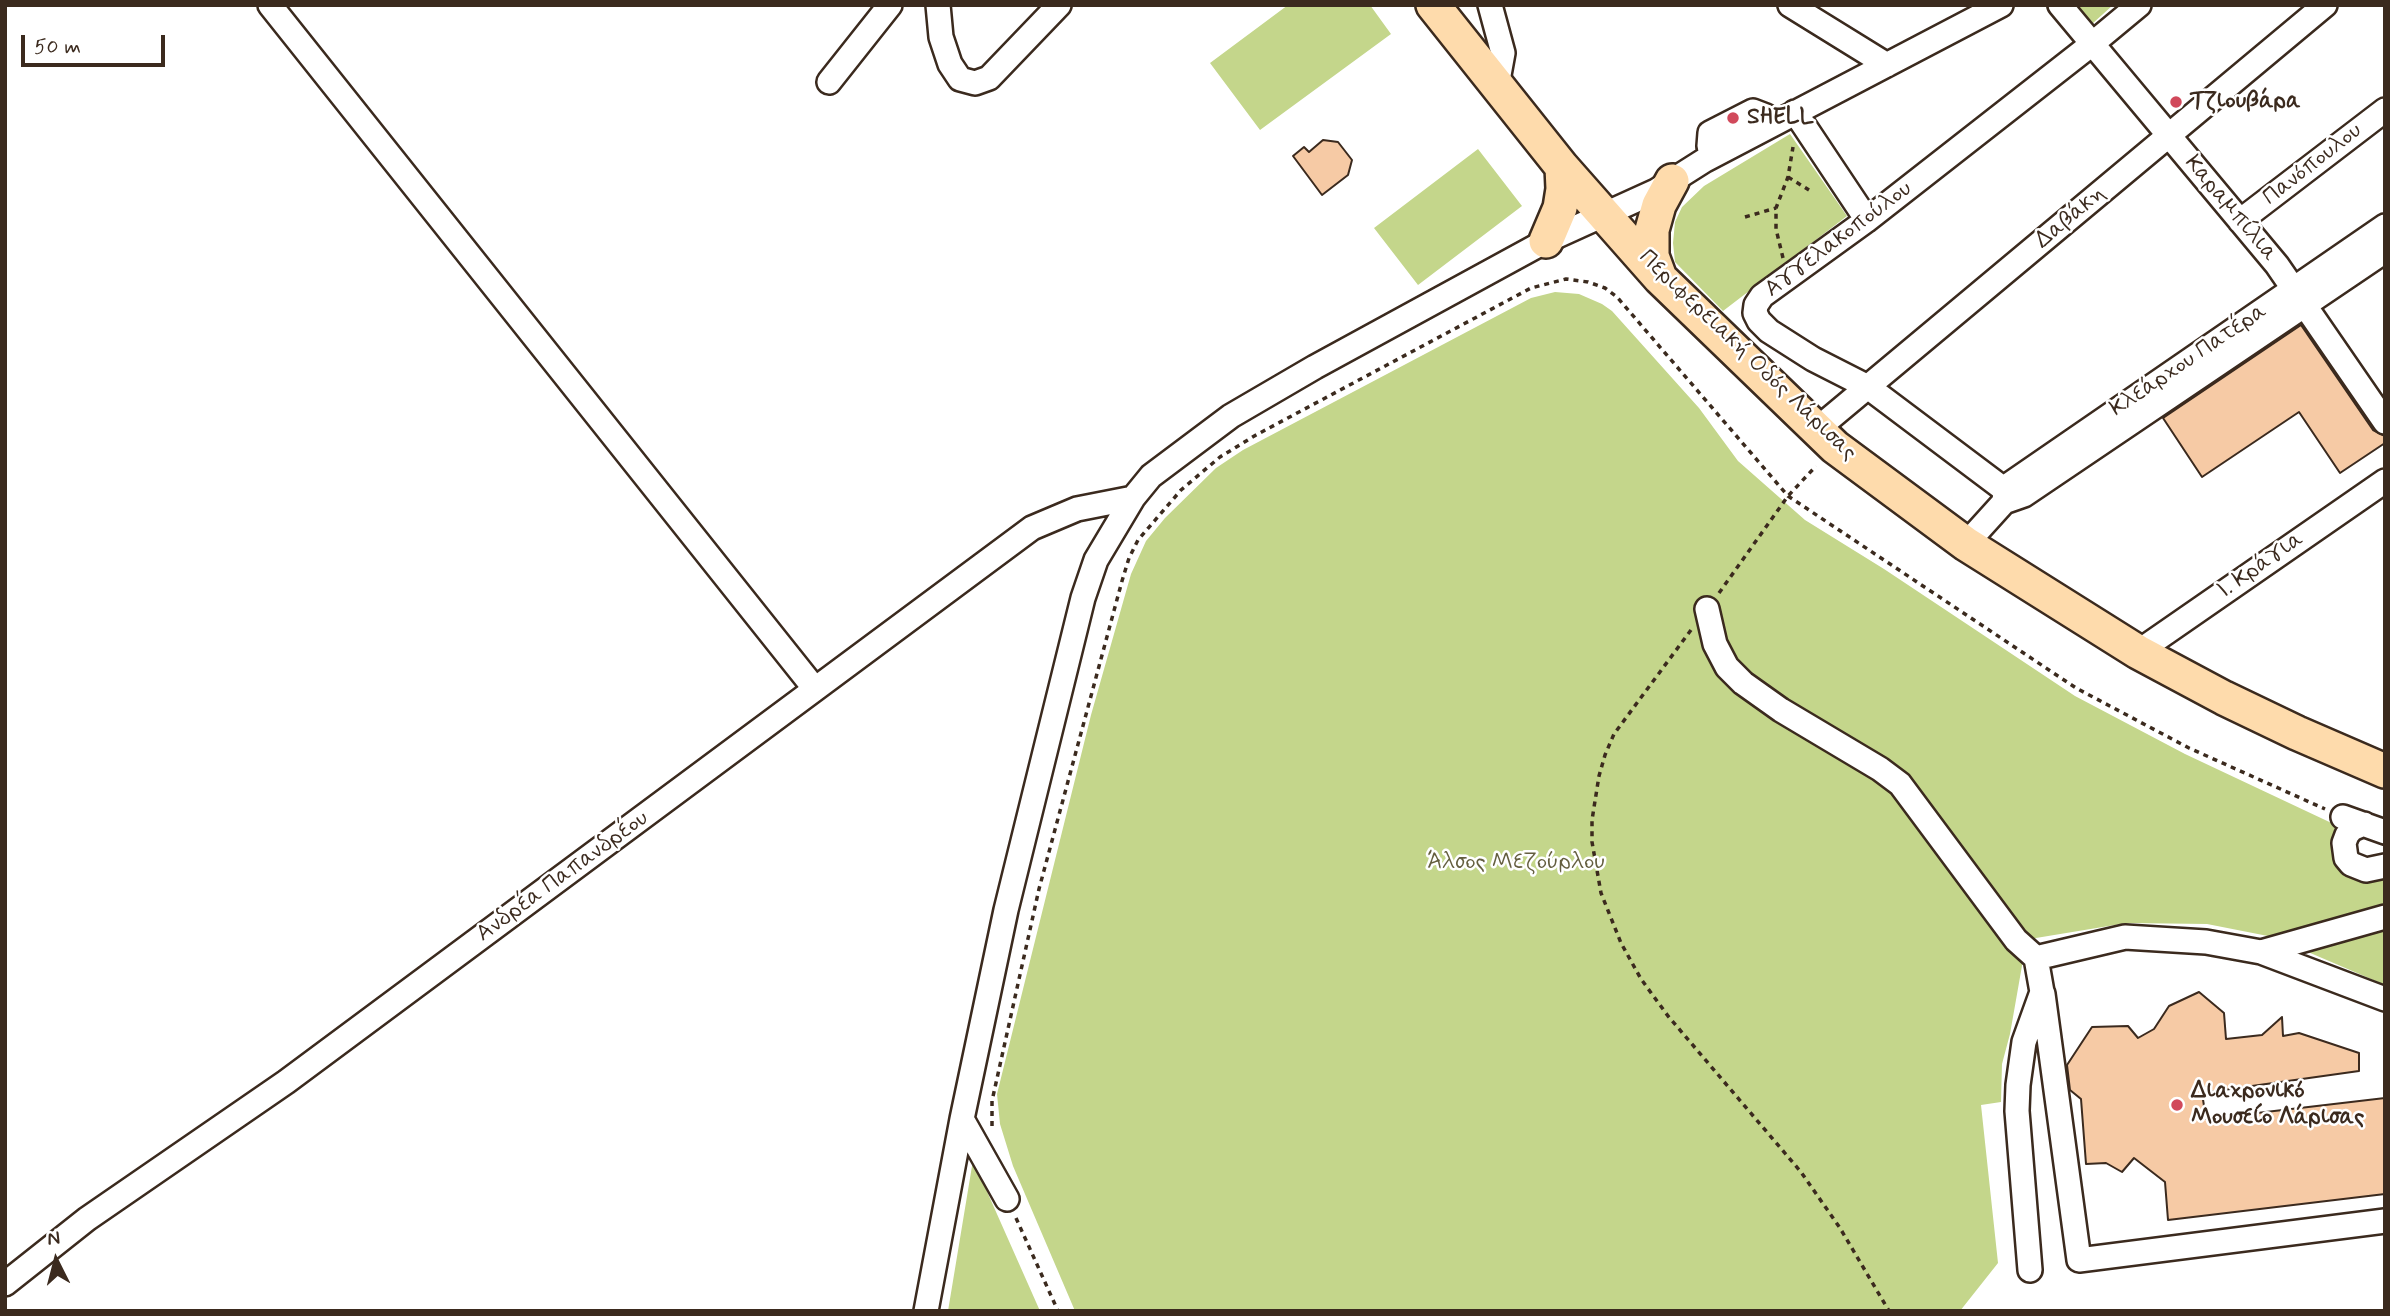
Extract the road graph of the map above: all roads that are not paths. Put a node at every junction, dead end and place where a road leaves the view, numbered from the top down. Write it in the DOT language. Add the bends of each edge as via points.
graph roads {
  1 [pos="270,5"];
  2 [pos="890,5"];
  3 [pos="938,5"];
  4 [pos="1059,5"];
  5 [pos="1433,5"];
  6 [pos="1490,5"];
  7 [pos="1790,5"];
  8 [pos="2001,5"];
  9 [pos="2060,5"];
  10 [pos="2139,5"];
  11 [pos="2325,5"];
  12 [pos="1819,13"];
  13 [pos="2092,44"];
  14 [pos="1887,65"];
  15 [pos="829,82"];
  16 [pos="1497,86"];
  17 [pos="2385,110"];
  18 [pos="1766,116"];
  19 [pos="1801,122"];
  20 [pos="2169,136"];
  21 [pos="1709,146"];
  22 [pos="1562,166"];
  23 [pos="1672,181"];
  24 [pos="1606,214"];
  25 [pos="1867,219"];
  26 [pos="2240,221"];
  27 [pos="2385,226"];
  28 [pos="1546,241"];
  29 [pos="2385,251"];
  30 [pos="1660,278"];
  31 [pos="2300,297"];
  32 [pos="1868,387"];
  33 [pos="2385,422"];
  34 [pos="1816,430"];
  35 [pos="2385,481"];
  36 [pos="2004,496"];
  37 [pos="1133,498"];
  38 [pos="1966,544"];
  39 [pos="1707,609"];
  40 [pos="2138,652"];
  41 [pos="815,689"];
  42 [pos="2385,771"];
  43 [pos="2364,824"];
  44 [pos="2385,866"];
  45 [pos="2385,917"];
  46 [pos="2261,952"];
  47 [pos="2036,958"];
  48 [pos="2042,992"];
  49 [pos="2385,999"];
  50 [pos="962,1119"];
  51 [pos="1007,1199"];
  52 [pos="2385,1221"];
  53 [pos="2030,1270"];
  54 [pos="5,1284"];
  55 [pos="926,1311"];
  1 -- 41 [label="street"];
  2 -- 15 [label="street"];
  3 -- 4 [label="street" via="950,64 960,79 975,83 989,78"];
  5 -- 16 [label="highway, Περιφερειακή Οδός Λάρισας"];
  6 -- 16 [label="street" via="1503,53"];
  7 -- 12 [label="street"];
  8 -- 14 [label="street"];
  9 -- 13 [label="street, Καραμπίλια"];
  10 -- 13 [label="street, Αγγελακοπούλου"];
  11 -- 20 [label="street, Δαβάκη"];
  12 -- 14 [label="street"];
  13 -- 20 [label="street, Καραμπίλια"];
  13 -- 25 [label="street, Αγγελακοπούλου"];
  14 -- 19 [label="street"];
  16 -- 22 [label="highway, Περιφερειακή Οδός Λάρισας"];
  17 -- 26 [label="street, Πανόπουλου"];
  18 -- 21 [label="street" via="1753,111 1710,133"];
  19 -- 23 [label="street" via="1705,160"];
  19 -- 25 [label="street"];
  20 -- 26 [label="street, Καραμπίλια"];
  20 -- 32 [label="street, Δαβάκη"];
  22 -- 24 [label="highway, Περιφερειακή Οδός Λάρισας"];
  22 -- 28 [label="highway" via="1560,208"];
  23 -- 24 [label="street"];
  23 -- 30 [label="highway" via="1652,230 1652,256"];
  24 -- 28 [label="street"];
  24 -- 30 [label="highway, Περιφερειακή Οδός Λάρισας"];
  25 -- 32 [label="street, Αγγελακοπούλου" via="1762,296 1755,313 1769,331"];
  26 -- 31 [label="street, Καραμπίλια"];
  27 -- 31 [label="street, Κλεάρχου Πατέρα"];
  28 -- 37 [label="street" via="1231,416 1151,476"];
  29 -- 31 [label="street, Κλεάρχου Πατέρα"];
  30 -- 34 [label="highway, Περιφερειακή Οδός Λάρισας"];
  31 -- 33 [label="street, Καραμπίλια"];
  31 -- 36 [label="street, Κλεάρχου Πατέρα" via="2024,495"];
  32 -- 34 [label="street, Δαβάκη"];
  32 -- 36 [label="street, Αγγελακοπούλου"];
  34 -- 38 [label="highway, Περιφερειακή Οδός Λάρισας"];
  35 -- 40 [label="street, Ι. Κράγια"];
  36 -- 38 [label="street, Κλεάρχου Πατέρα"];
  37 -- 41 [label="street, Ανδρέα Παπανδρέου" via="1077,509 1032,528"];
  37 -- 50 [label="street" via="1105,543 1083,598 1006,910"];
  38 -- 40 [label="highway, Περιφερειακή Οδός Λάρισας"];
  39 -- 47 [label="street" via="1715,644 1727,667 1781,710 1900,784 2016,940"];
  40 -- 42 [label="highway, Περιφερειακή Οδός Λάρισας" via="2284,727"];
  41 -- 54 [label="street, Ανδρέα Παπανδρέου"];
  43 -- 44 [label="street" via="2347,835 2346,858 2366,870"];
  45 -- 46 [label="street"];
  46 -- 47 [label="street" via="2206,942 2125,937"];
  46 -- 49 [label="street"];
  47 -- 48 [label="street"];
  48 -- 52 [label="street" via="2079,1260"];
  48 -- 53 [label="street" via="2024,1042 2018,1085"];
  50 -- 51 [label="street"];
  50 -- 55 [label="street"];
}
